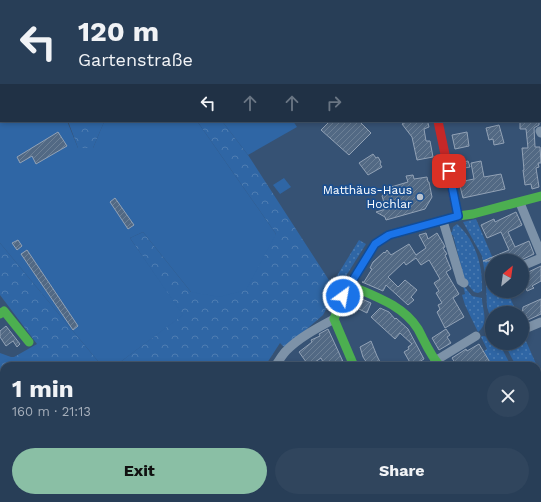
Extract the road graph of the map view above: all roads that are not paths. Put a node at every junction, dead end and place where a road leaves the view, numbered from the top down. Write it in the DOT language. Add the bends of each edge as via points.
graph roads {
  1 [pos="55,0"];
  2 [pos="112,0"];
  3 [pos="438,122"];
  4 [pos="541,196"];
  5 [pos="520,203"];
  6 [pos="458,216"];
  7 [pos="443,220"];
  8 [pos="541,254"];
  9 [pos="541,258"];
  10 [pos="529,263"];
  11 [pos="464,283"];
  12 [pos="349,285"];
  13 [pos="0,314"];
  14 [pos="334,319"];
  15 [pos="541,322"];
  16 [pos="529,327"];
  17 [pos="476,336"];
  18 [pos="29,342"];
  19 [pos="278,362"];
  20 [pos="352,362"];
  21 [pos="436,362"];
  22 [pos="440,362"];
  1 -- 2 [label="street"];
  3 -- 6 [label="street"];
  4 -- 5 [label="street"];
  5 -- 6 [label="street"];
  5 -- 8 [label="street"];
  6 -- 7 [label="street"];
  7 -- 11 [label="street" via="461,281"];
  7 -- 12 [label="street" via="389,235 380,240"];
  9 -- 10 [label="street"];
  12 -- 14 [label="street"];
  12 -- 21 [label="street" via="393,305 414,324"];
  13 -- 18 [label="street" via="4,311"];
  14 -- 19 [label="street" via="286,350"];
  14 -- 20 [label="street"];
  15 -- 16 [label="street"];
  17 -- 22 [label="street"];
}
